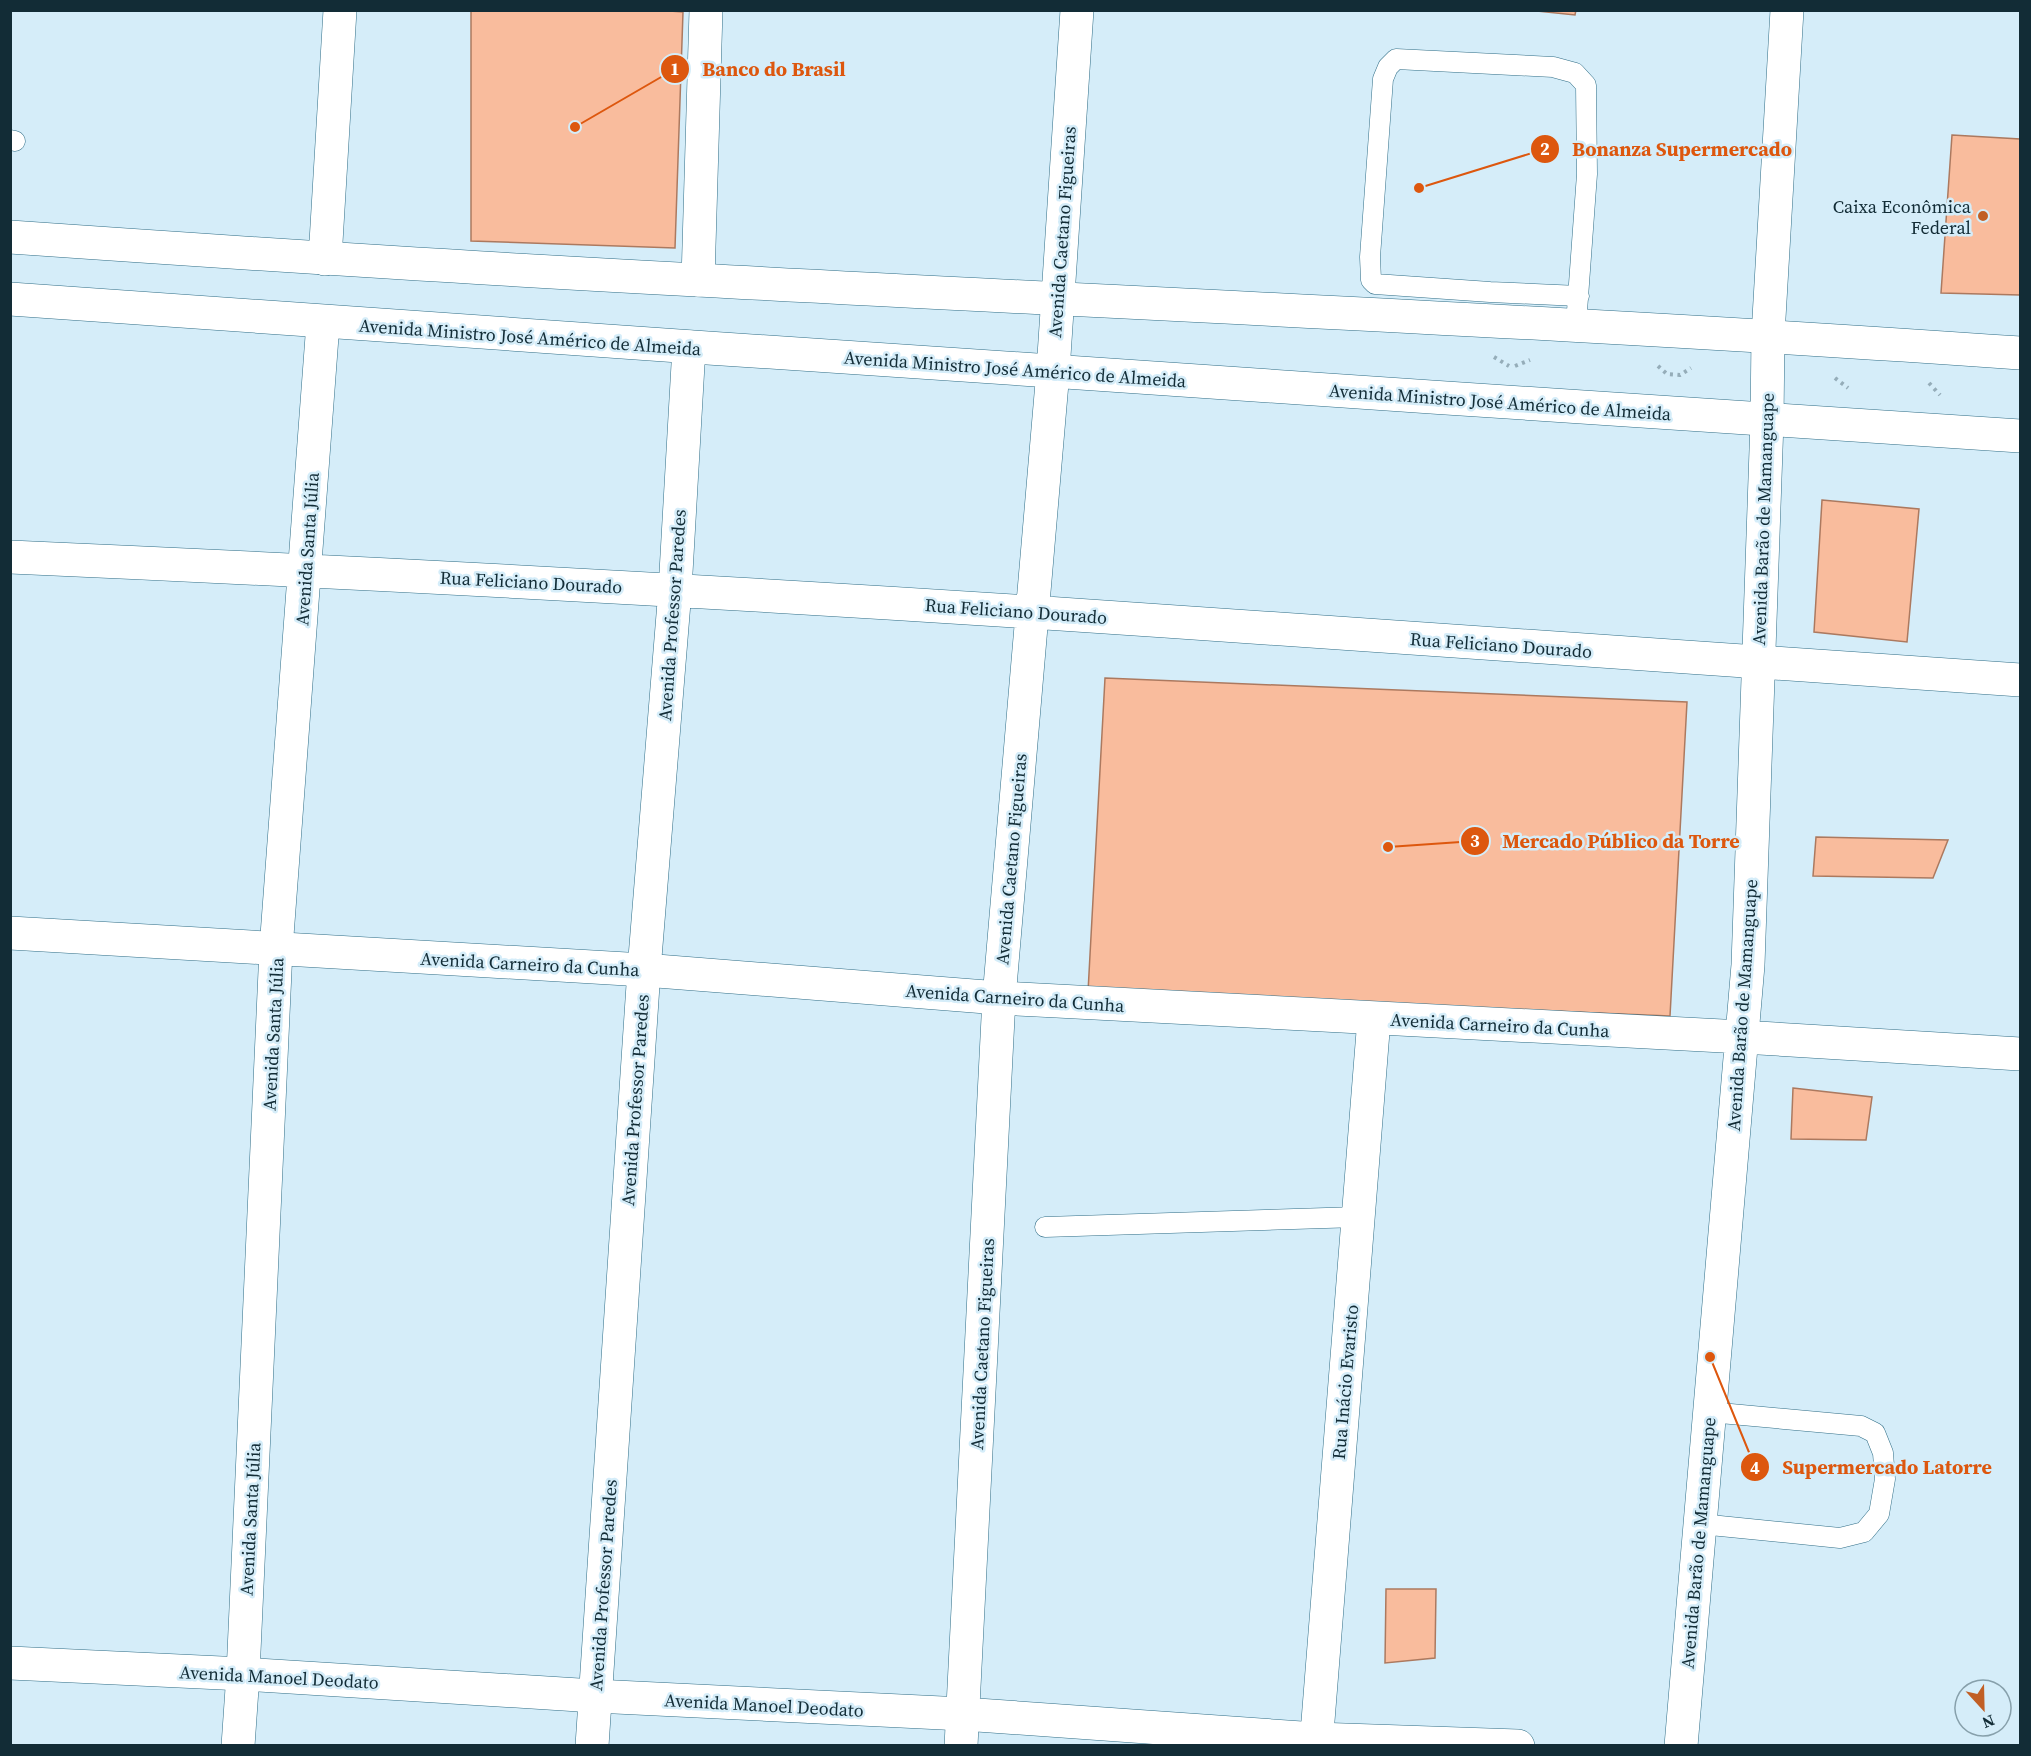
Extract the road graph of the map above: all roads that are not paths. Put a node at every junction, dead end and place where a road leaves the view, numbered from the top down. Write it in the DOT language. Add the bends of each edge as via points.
graph roads {
  1 [pos="340,10"];
  2 [pos="706,10"];
  3 [pos="1077,10"];
  4 [pos="1788,10"];
  5 [pos="10,237"];
  6 [pos="325,259"];
  7 [pos="698,280"];
  8 [pos="1059,298"];
  9 [pos="10,299"];
  10 [pos="1577,310"];
  11 [pos="323,323"];
  12 [pos="1768,335"];
  13 [pos="689,347"];
  14 [pos="2020,353"];
  15 [pos="1053,371"];
  16 [pos="1767,421"];
  17 [pos="2020,436"];
  18 [pos="10,557"];
  19 [pos="305,570"];
  20 [pos="675,590"];
  21 [pos="1034,612"];
  22 [pos="1759,664"];
  23 [pos="2020,680"];
  24 [pos="10,933"];
  25 [pos="276,949"];
  26 [pos="644,970"];
  27 [pos="999,998"];
  28 [pos="1374,1019"];
  29 [pos="1742,1036"];
  30 [pos="2020,1053"];
  31 [pos="1358,1217"];
  32 [pos="1045,1227"];
  33 [pos="1709,1412"];
  34 [pos="1700,1524"];
  35 [pos="10,1663"];
  36 [pos="243,1674"];
  37 [pos="596,1696"];
  38 [pos="962,1730"];
  39 [pos="1316,1742"];
  40 [pos="238,1746"];
  41 [pos="592,1746"];
  42 [pos="1518,1746"];
  43 [pos="1681,1746"];
  1 -- 6 [label="street"];
  2 -- 7 [label="street"];
  3 -- 8 [label="street, Avenida Caetano Figueiras"];
  4 -- 12 [label="street, Avenida Barão de Mamanguape"];
  5 -- 6 [label="street"];
  6 -- 7 [label="street"];
  7 -- 8 [label="street"];
  8 -- 10 [label="street"];
  8 -- 15 [label="street, Avenida Caetano Figueiras"];
  9 -- 11 [label="street, Avenida Ministro José Américo de Almeida"];
  10 -- 10 [label="lane" via="1587,174 1586,85 1575,73 1553,67 1396,58 1383,79 1371,280 1375,284 1490,292"];
  10 -- 12 [label="street"];
  11 -- 13 [label="street, Avenida Ministro José Américo de Almeida"];
  11 -- 19 [label="street, Avenida Santa Júlia"];
  12 -- 14 [label="street"];
  12 -- 16 [label="street, Avenida Barão de Mamanguape"];
  13 -- 15 [label="street, Avenida Ministro José Américo de Almeida"];
  13 -- 20 [label="street, Avenida Professor Paredes"];
  15 -- 16 [label="street, Avenida Ministro José Américo de Almeida"];
  15 -- 21 [label="street, Avenida Caetano Figueiras"];
  16 -- 17 [label="street, Avenida Ministro José Américo de Almeida"];
  16 -- 22 [label="street, Avenida Barão de Mamanguape"];
  18 -- 19 [label="street, Rua Feliciano Dourado"];
  19 -- 20 [label="street, Rua Feliciano Dourado"];
  19 -- 25 [label="street, Avenida Santa Júlia"];
  20 -- 21 [label="street, Rua Feliciano Dourado"];
  20 -- 26 [label="street, Avenida Professor Paredes"];
  21 -- 22 [label="street, Rua Feliciano Dourado"];
  21 -- 27 [label="street, Avenida Caetano Figueiras"];
  22 -- 23 [label="street, Rua Feliciano Dourado"];
  22 -- 29 [label="street, Avenida Barão de Mamanguape"];
  24 -- 25 [label="street, Avenida Carneiro da Cunha"];
  25 -- 26 [label="street, Avenida Carneiro da Cunha"];
  25 -- 36 [label="street, Avenida Santa Júlia"];
  26 -- 27 [label="street, Avenida Carneiro da Cunha"];
  26 -- 37 [label="street, Avenida Professor Paredes"];
  27 -- 28 [label="street, Avenida Carneiro da Cunha"];
  27 -- 38 [label="street, Avenida Caetano Figueiras"];
  28 -- 29 [label="street, Avenida Carneiro da Cunha"];
  28 -- 31 [label="street, Rua Inácio Evaristo"];
  29 -- 30 [label="street, Avenida Carneiro da Cunha"];
  29 -- 33 [label="street, Avenida Barão de Mamanguape"];
  31 -- 32 [label="lane"];
  31 -- 39 [label="street, Rua Inácio Evaristo"];
  33 -- 34 [label="street, Avenida Barão de Mamanguape"];
  33 -- 34 [label="lane" via="1861,1426 1875,1434 1883,1453 1885,1479 1879,1514 1864,1532 1840,1538"];
  34 -- 43 [label="street, Avenida Barão de Mamanguape"];
  35 -- 36 [label="street, Avenida Manoel Deodato"];
  36 -- 37 [label="street, Avenida Manoel Deodato"];
  36 -- 40 [label="street, Avenida Santa Júlia"];
  37 -- 38 [label="street, Avenida Manoel Deodato"];
  37 -- 41 [label="street, Avenida Professor Paredes"];
  38 -- 39 [label="street, Avenida Manoel Deodato"];
  39 -- 42 [label="street, Avenida Manoel Deodato"];
}
